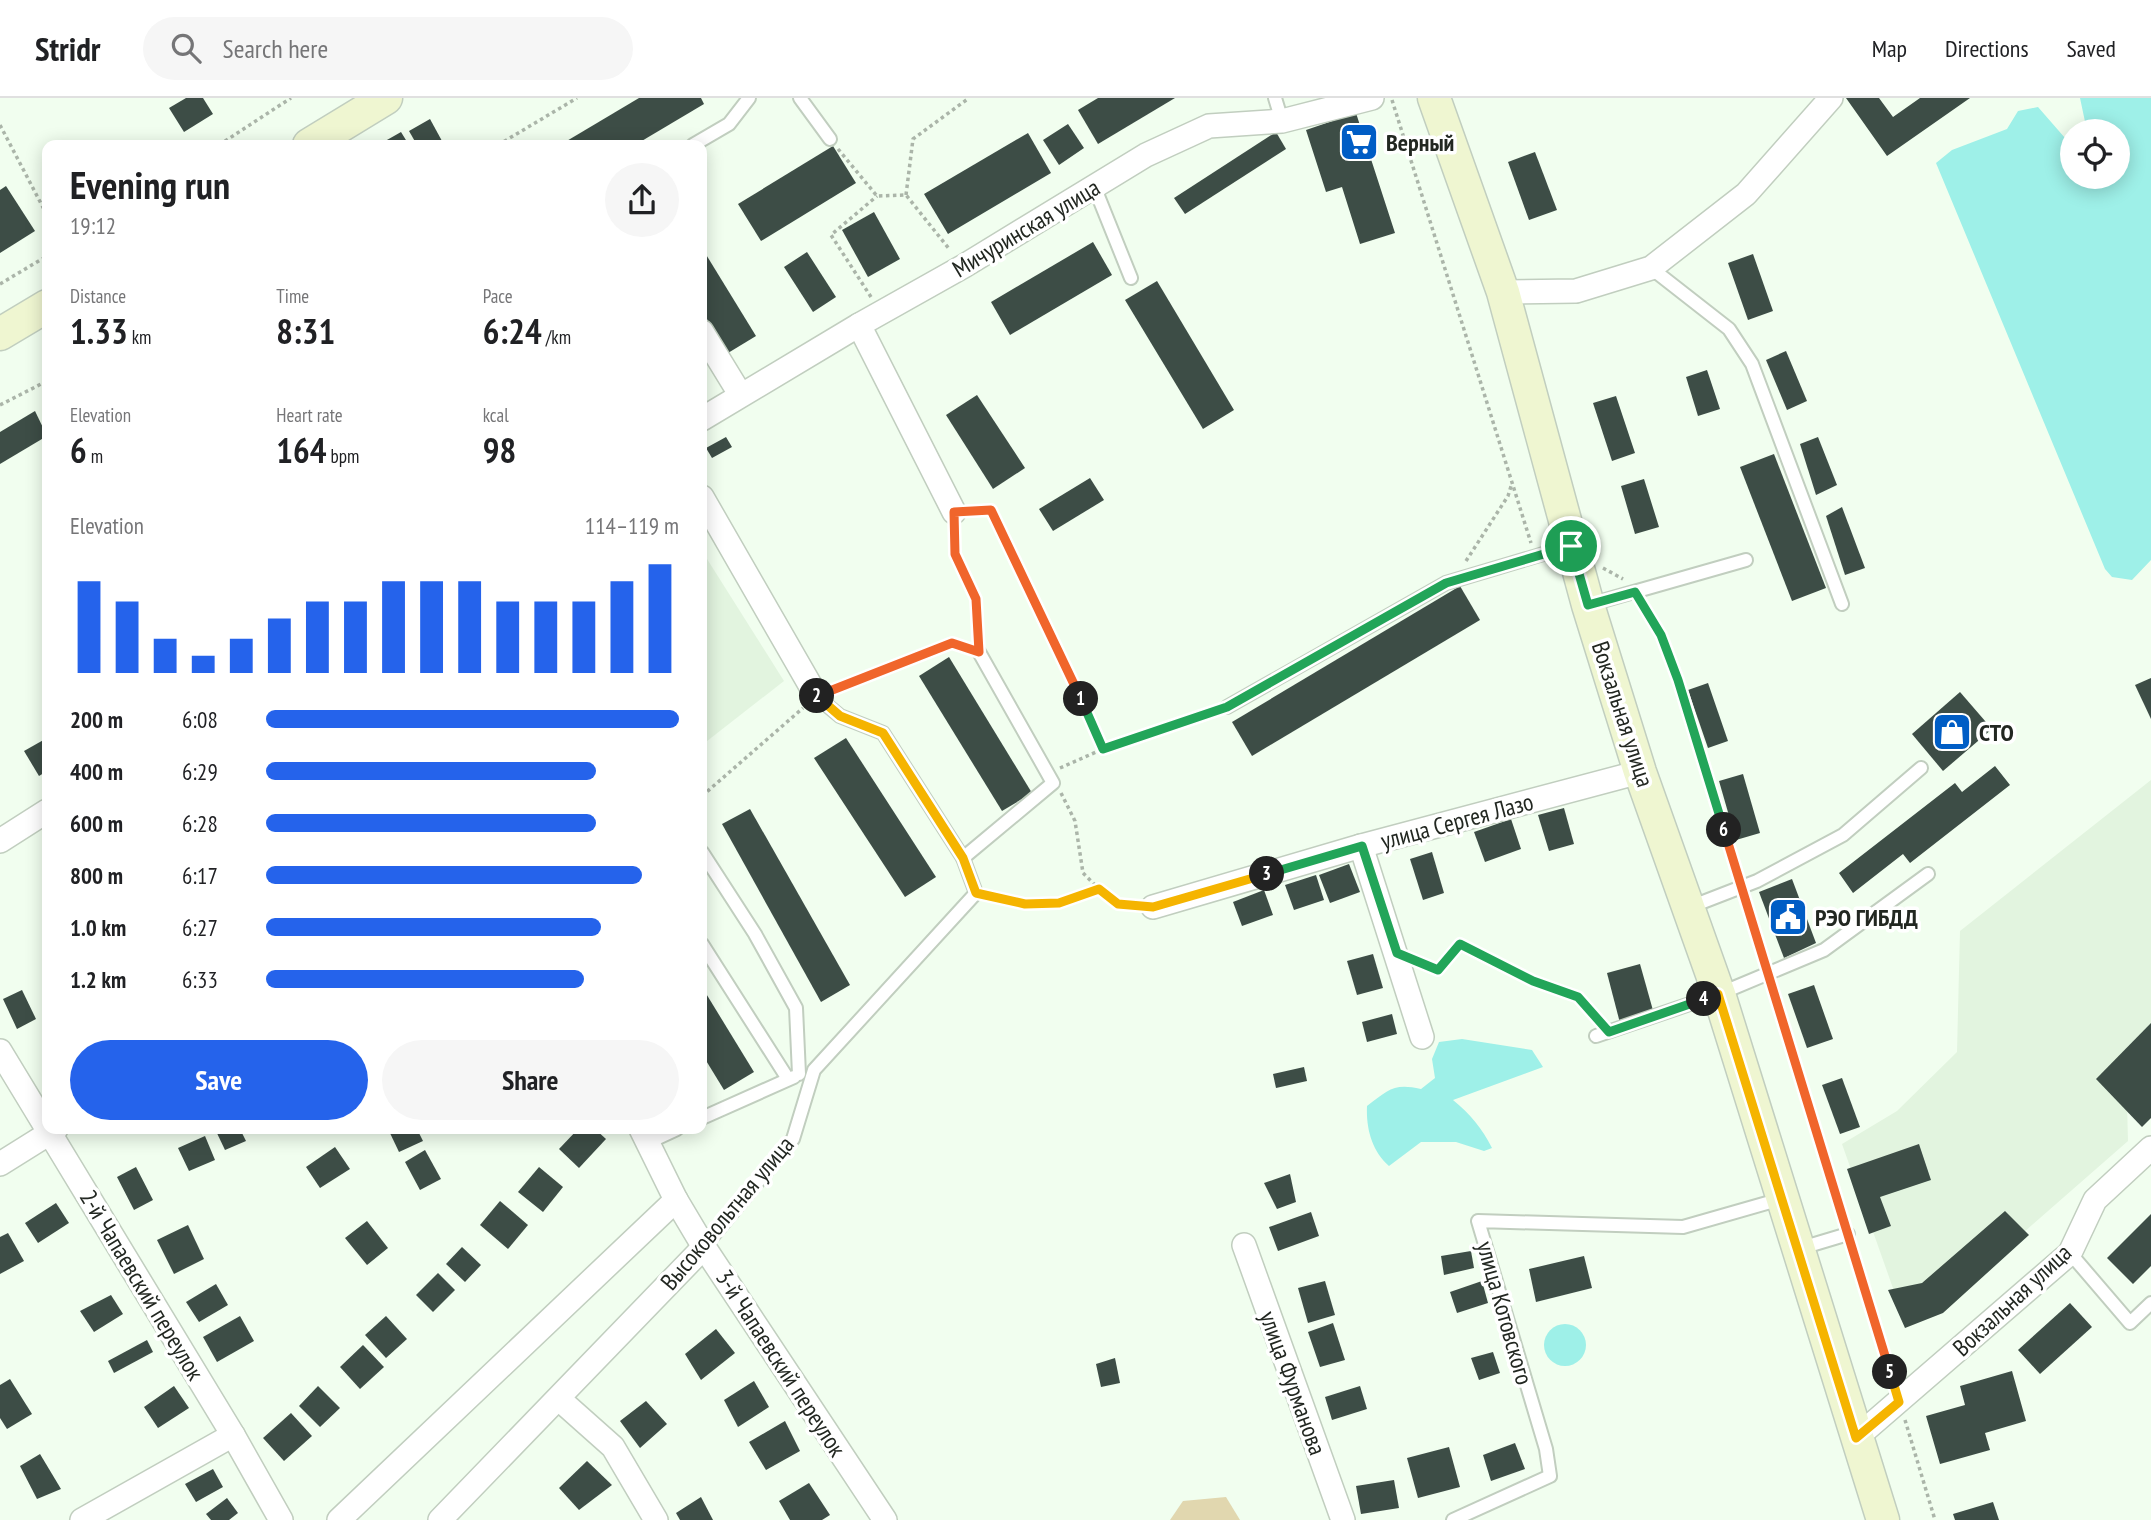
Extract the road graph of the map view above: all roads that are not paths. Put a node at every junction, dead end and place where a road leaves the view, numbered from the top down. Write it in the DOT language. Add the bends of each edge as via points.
graph roads {
  1 [pos="386,98"];
  2 [pos="749,98"];
  3 [pos="800,98"];
  4 [pos="1275,98"];
  5 [pos="1372,98"];
  6 [pos="1434,98"];
  7 [pos="1830,98"];
  8 [pos="1282,121"];
  9 [pos="830,139"];
  10 [pos="317,140"];
  11 [pos="702,140"];
  12 [pos="1094,186"];
  13 [pos="1651,268"];
  14 [pos="1131,278"];
  15 [pos="1503,292"];
  16 [pos="42,309"];
  17 [pos="859,325"];
  18 [pos="0,334"];
  19 [pos="707,340"];
  20 [pos="740,394"];
  21 [pos="707,416"];
  22 [pos="707,506"];
  23 [pos="954,512"];
  24 [pos="1571,546"];
  25 [pos="1746,561"];
  26 [pos="1842,604"];
  27 [pos="1588,605"];
  28 [pos="979,652"];
  29 [pos="817,696"];
  30 [pos="1227,707"];
  31 [pos="1921,768"];
  32 [pos="1640,772"];
  33 [pos="42,814"];
  34 [pos="0,841"];
  35 [pos="1362,846"];
  36 [pos="963,858"];
  37 [pos="707,860"];
  38 [pos="1928,874"];
  39 [pos="1153,907"];
  40 [pos="1687,908"];
  41 [pos="707,951"];
  42 [pos="1718,994"];
  43 [pos="1596,1035"];
  44 [pos="1422,1037"];
  45 [pos="0,1051"];
  46 [pos="814,1070"];
  47 [pos="793,1077"];
  48 [pos="42,1116"];
  49 [pos="707,1116"];
  50 [pos="47,1134"];
  51 [pos="54,1134"];
  52 [pos="645,1135"];
  53 [pos="2151,1148"];
  54 [pos="0,1164"];
  55 [pos="1781,1199"];
  56 [pos="676,1200"];
  57 [pos="1848,1234"];
  58 [pos="1244,1245"];
  59 [pos="704,1247"];
  60 [pos="1798,1249"];
  61 [pos="2070,1252"];
  62 [pos="2151,1303"];
  63 [pos="559,1399"];
  64 [pos="233,1435"];
  65 [pos="1856,1438"];
  66 [pos="453,1515"];
  67 [pos="82,1520"];
  68 [pos="281,1520"];
  69 [pos="339,1520"];
  70 [pos="656,1520"];
  71 [pos="885,1520"];
  72 [pos="1343,1520"];
  73 [pos="1452,1520"];
  74 [pos="1883,1520"];
  1 -- 10 [label="main road"];
  2 -- 11 [label="lane" via="730,124"];
  3 -- 9 [label="lane"];
  4 -- 8 [label="lane"];
  5 -- 8 [label="street, Мичуринская улица"];
  6 -- 15 [label="main road, Вокзальная улица"];
  7 -- 13 [label="street" via="1746,194"];
  8 -- 12 [label="street, Мичуринская улица" via="1209,126"];
  12 -- 14 [label="lane"];
  12 -- 17 [label="street, Мичуринская улица"];
  13 -- 15 [label="street" via="1576,291"];
  13 -- 26 [label="lane" via="1729,329 1752,364"];
  15 -- 24 [label="main road, Вокзальная улица"];
  16 -- 18 [label="main road"];
  17 -- 20 [label="street, Мичуринская улица"];
  17 -- 23 [label="street"];
  19 -- 20 [label="street"];
  20 -- 21 [label="street, Мичуринская улица"];
  22 -- 29 [label="street"];
  24 -- 27 [label="main road, Вокзальная улица"];
  24 -- 30 [label="lane" via="1446,583"];
  25 -- 27 [label="lane"];
  27 -- 32 [label="main road, Вокзальная улица"];
  28 -- 36 [label="lane" via="1053,783"];
  29 -- 36 [label="lane" via="840,716 883,733"];
  31 -- 40 [label="lane" via="1843,835 1741,887"];
  32 -- 35 [label="street, улица Сергея Лазо"];
  32 -- 40 [label="main road, Вокзальная улица"];
  33 -- 34 [label="street"];
  35 -- 39 [label="street, улица Сергея Лазо"];
  35 -- 44 [label="street"];
  36 -- 46 [label="lane, Высоковольтная улица" via="976,893"];
  37 -- 47 [label="lane" via="796,1008"];
  38 -- 42 [label="lane" via="1825,950"];
  40 -- 42 [label="main road, Вокзальная улица"];
  41 -- 47 [label="lane"];
  42 -- 43 [label="lane"];
  42 -- 55 [label="main road, Вокзальная улица"];
  45 -- 48 [label="street, 2-й Чапаевский переулок"];
  46 -- 47 [label="lane"];
  46 -- 59 [label="lane, Высоковольтная улица" via="793,1139"];
  47 -- 49 [label="lane"];
  50 -- 54 [label="street"];
  51 -- 64 [label="street, 2-й Чапаевский переулок"];
  52 -- 56 [label="street, 3-й Чапаевский переулок"];
  53 -- 61 [label="street, Вокзальная улица" via="2095,1200"];
  55 -- 60 [label="main road, Вокзальная улица"];
  55 -- 73 [label="lane, улица Котовского" via="1683,1227 1478,1221 1550,1476"];
  56 -- 59 [label="street, 3-й Чапаевский переулок"];
  56 -- 69 [label="street, Высоковольтная улица"];
  57 -- 60 [label="lane"];
  58 -- 72 [label="street, улица Фурманова"];
  59 -- 63 [label="street, Высоковольтная улица"];
  59 -- 71 [label="street, 3-й Чапаевский переулок"];
  60 -- 65 [label="main road, Вокзальная улица"];
  61 -- 62 [label="lane" via="2130,1323"];
  61 -- 65 [label="street, Вокзальная улица"];
  63 -- 66 [label="street, Высоковольтная улица"];
  63 -- 70 [label="street" via="613,1447"];
  64 -- 67 [label="street"];
  64 -- 68 [label="street, 2-й Чапаевский переулок"];
  65 -- 74 [label="main road, Вокзальная улица"];
}
